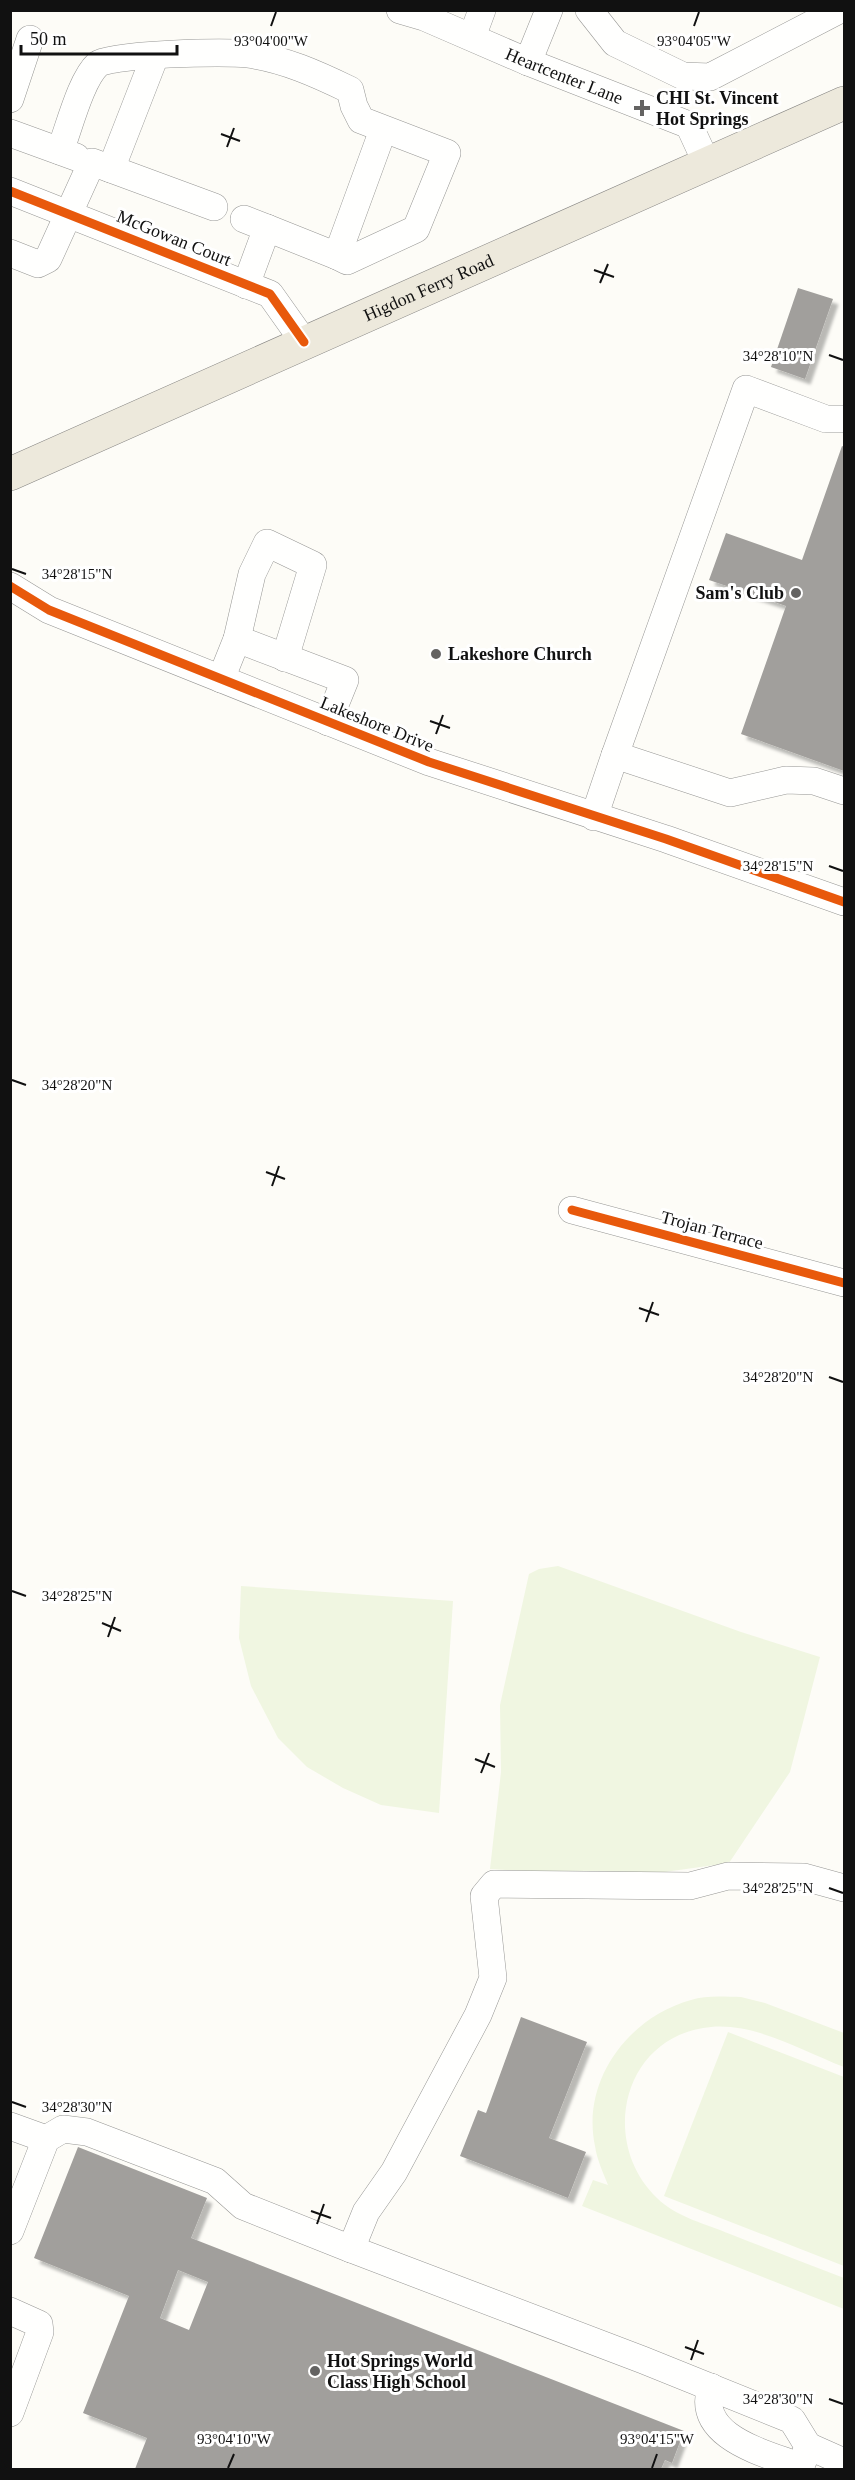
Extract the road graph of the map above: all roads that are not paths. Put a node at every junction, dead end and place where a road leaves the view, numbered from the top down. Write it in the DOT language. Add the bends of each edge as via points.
graph roads {
  1 [pos="400,10"];
  2 [pos="482,10"];
  3 [pos="549,10"];
  4 [pos="589,10"];
  5 [pos="839,10"];
  6 [pos="472,38"];
  7 [pos="30,39"];
  8 [pos="154,56"];
  9 [pos="528,62"];
  10 [pos="10,99"];
  11 [pos="841,108"];
  12 [pos="383,130"];
  13 [pos="10,133"];
  14 [pos="60,151"];
  15 [pos="707,164"];
  16 [pos="101,166"];
  17 [pos="10,191"];
  18 [pos="214,207"];
  19 [pos="70,215"];
  20 [pos="10,253"];
  21 [pos="337,256"];
  22 [pos="246,285"];
  23 [pos="304,342"];
  24 [pos="844,420"];
  25 [pos="10,474"];
  26 [pos="10,586"];
  27 [pos="10,603"];
  28 [pos="50,610"];
  29 [pos="237,639"];
  30 [pos="285,658"];
  31 [pos="221,679"];
  32 [pos="328,722"];
  33 [pos="615,755"];
  34 [pos="844,791"];
  35 [pos="594,817"];
  36 [pos="844,902"];
  37 [pos="572,1210"];
  38 [pos="844,1282"];
  39 [pos="844,1888"];
  40 [pos="10,2126"];
  41 [pos="46,2139"];
  42 [pos="10,2231"];
  43 [pos="351,2249"];
  44 [pos="10,2311"];
  45 [pos="711,2387"];
  46 [pos="10,2412"];
  47 [pos="803,2461"];
  48 [pos="844,2462"];
  1 -- 6 [label="street, Heartcenter Lane"];
  2 -- 6 [label="street"];
  3 -- 9 [label="street"];
  4 -- 5 [label="street" via="615,43 683,76 710,77"];
  6 -- 9 [label="street, Heartcenter Lane"];
  7 -- 10 [label="street"];
  8 -- 12 [label="street" via="246,54 306,68 350,90 361,120"];
  8 -- 14 [label="street" via="112,59 90,71"];
  8 -- 16 [label="street"];
  9 -- 15 [label="street, Heartcenter Lane" via="689,125"];
  11 -- 15 [label="main road, Higdon Ferry Road"];
  12 -- 21 [label="street"];
  12 -- 21 [label="street" via="447,153 416,229 347,261"];
  13 -- 14 [label="street"];
  14 -- 16 [label="street"];
  15 -- 23 [label="main road, Higdon Ferry Road"];
  16 -- 18 [label="street"];
  16 -- 19 [label="street"];
  17 -- 19 [label="street, McGowan Court"];
  19 -- 20 [label="street" via="48,259 38,264"];
  19 -- 22 [label="street, McGowan Court"];
  21 -- 22 [label="street" via="256,223"];
  22 -- 23 [label="street, McGowan Court" via="270,294"];
  23 -- 25 [label="main road, Higdon Ferry Road"];
  24 -- 33 [label="street" via="826,419 746,388"];
  26 -- 28 [label="street, Lakeshore Drive"];
  27 -- 28 [label="street"];
  28 -- 31 [label="street, Lakeshore Drive"];
  29 -- 30 [label="street"];
  29 -- 30 [label="street" via="252,574 267,543 313,565"];
  29 -- 31 [label="street"];
  30 -- 32 [label="street" via="345,680"];
  31 -- 32 [label="street, Lakeshore Drive"];
  32 -- 35 [label="street, Lakeshore Drive" via="429,762"];
  33 -- 34 [label="street" via="730,793 786,780 814,781"];
  33 -- 35 [label="street"];
  35 -- 36 [label="street, Lakeshore Drive"];
  37 -- 38 [label="street, Trojan Terrace"];
  39 -- 43 [label="street" via="804,1877 739,1876 690,1886 494,1884 484,1896 493,1978 478,2015 394,2172 366,2212"];
  40 -- 41 [label="street"];
  41 -- 42 [label="street"];
  41 -- 43 [label="street" via="63,2129 87,2132 215,2181 243,2206"];
  43 -- 45 [label="street"];
  44 -- 46 [label="street" via="39,2324 40,2332"];
  45 -- 47 [label="street" via="792,2420"];
  45 -- 47 [label="street" via="708,2410 725,2433 746,2446"];
  47 -- 48 [label="street"];
}
